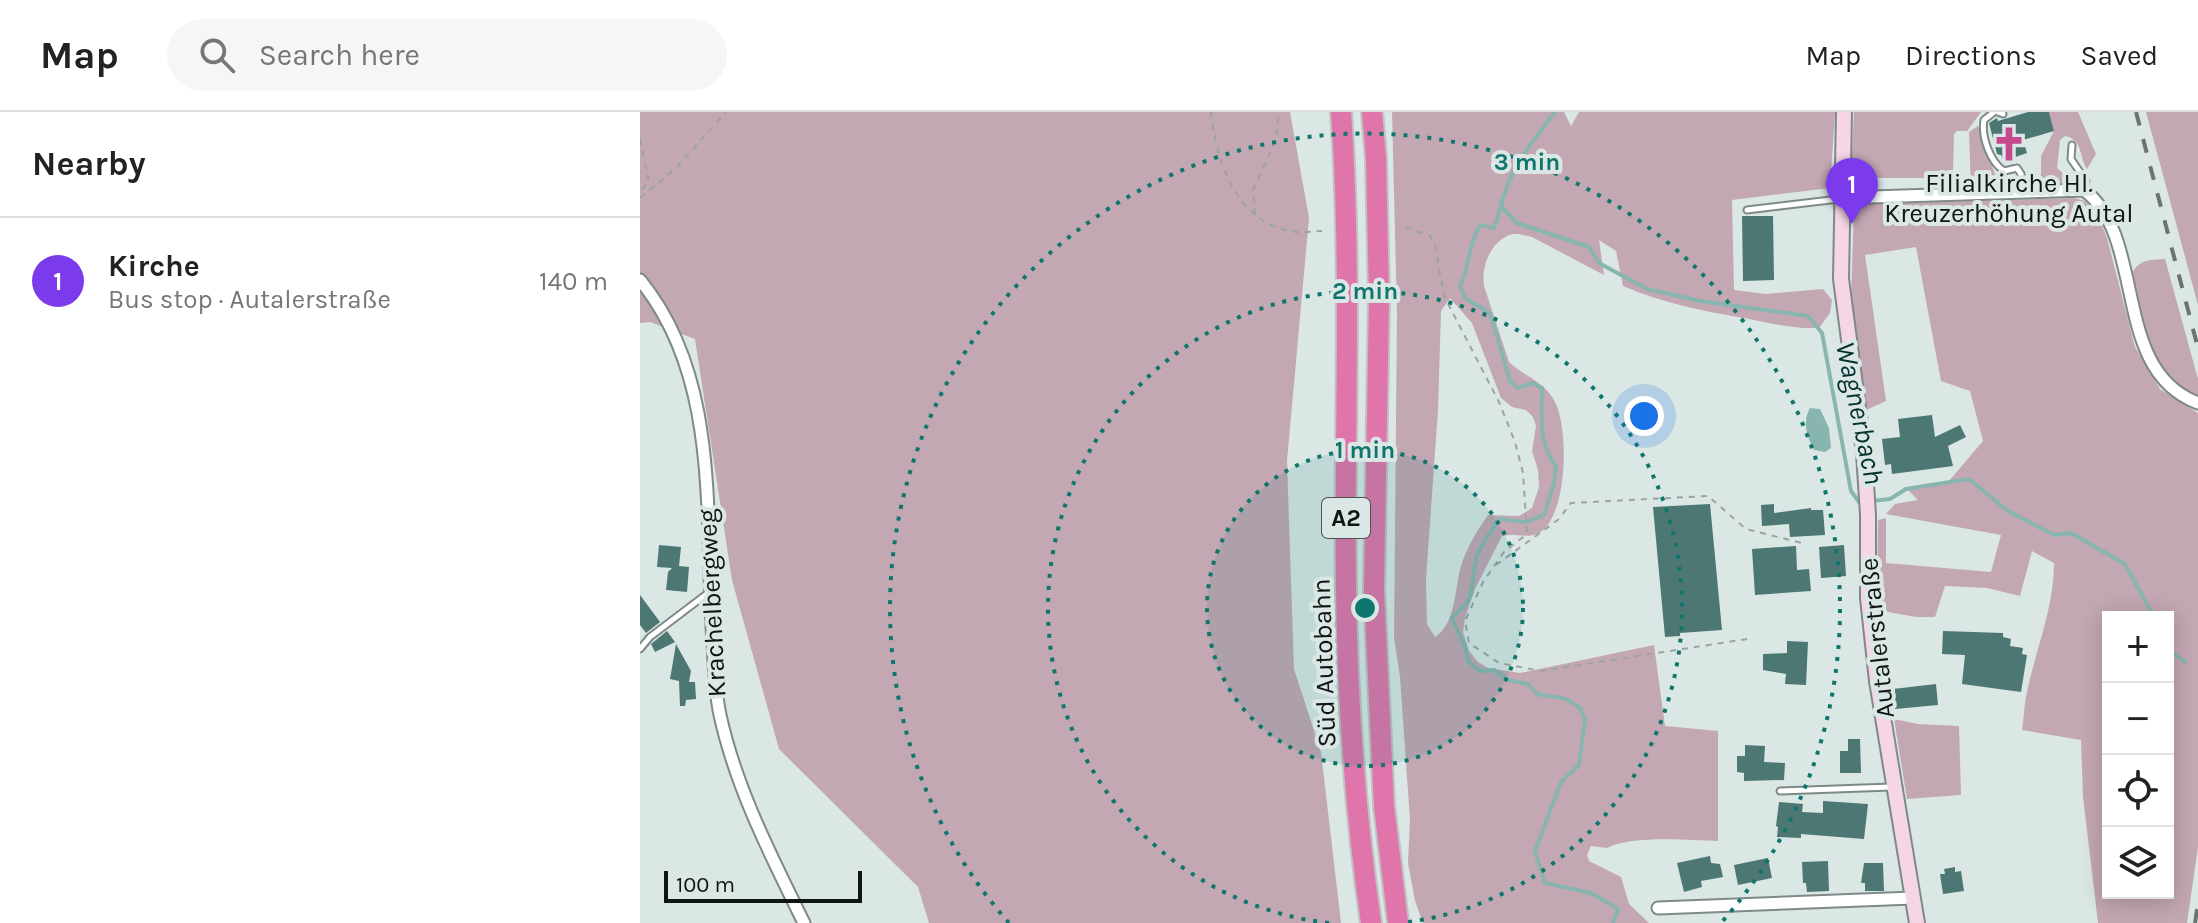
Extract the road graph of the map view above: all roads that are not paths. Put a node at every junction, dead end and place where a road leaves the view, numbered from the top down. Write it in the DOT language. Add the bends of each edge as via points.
graph roads {
  1 [pos="1341,112"];
  2 [pos="1372,112"];
  3 [pos="1844,112"];
  4 [pos="1999,113"];
  5 [pos="2072,145"];
  6 [pos="2084,190"];
  7 [pos="2022,192"];
  8 [pos="1840,198"];
  9 [pos="1747,210"];
  10 [pos="640,280"];
  11 [pos="2198,403"];
  12 [pos="709,592"];
  13 [pos="640,649"];
  14 [pos="1896,787"];
  15 [pos="1780,791"];
  16 [pos="1913,898"];
  17 [pos="1658,908"];
  18 [pos="804,923"];
  19 [pos="1371,923"];
  20 [pos="1398,923"];
  21 [pos="1917,923"];
  1 -- 19 [label="highway, Süd Autobahn / A2" via="1348,299 1346,586 1356,807"];
  2 -- 20 [label="highway, Süd Autobahn / A2" via="1379,299 1374,591 1384,806"];
  3 -- 8 [label="main road, Autalerstraße"];
  4 -- 7 [label="lane" via="1984,120 1983,127 1993,162 2004,171 2017,168"];
  5 -- 6 [label="lane" via="2071,159 2086,181"];
  6 -- 7 [label="street"];
  6 -- 11 [label="street" via="2097,200 2110,224 2145,351 2158,375"];
  7 -- 8 [label="street"];
  8 -- 9 [label="lane"];
  8 -- 14 [label="main road, Autalerstraße" via="1841,279 1867,490 1871,638"];
  10 -- 12 [label="street, Krachelbergweg" via="675,334 691,379 703,436"];
  12 -- 13 [label="lane"];
  12 -- 18 [label="street, Krachelbergweg" via="715,683 727,742 769,852"];
  14 -- 15 [label="lane"];
  14 -- 16 [label="main road, Autalerstraße"];
  16 -- 17 [label="street"];
  16 -- 21 [label="main road, Autalerstraße"];
}
